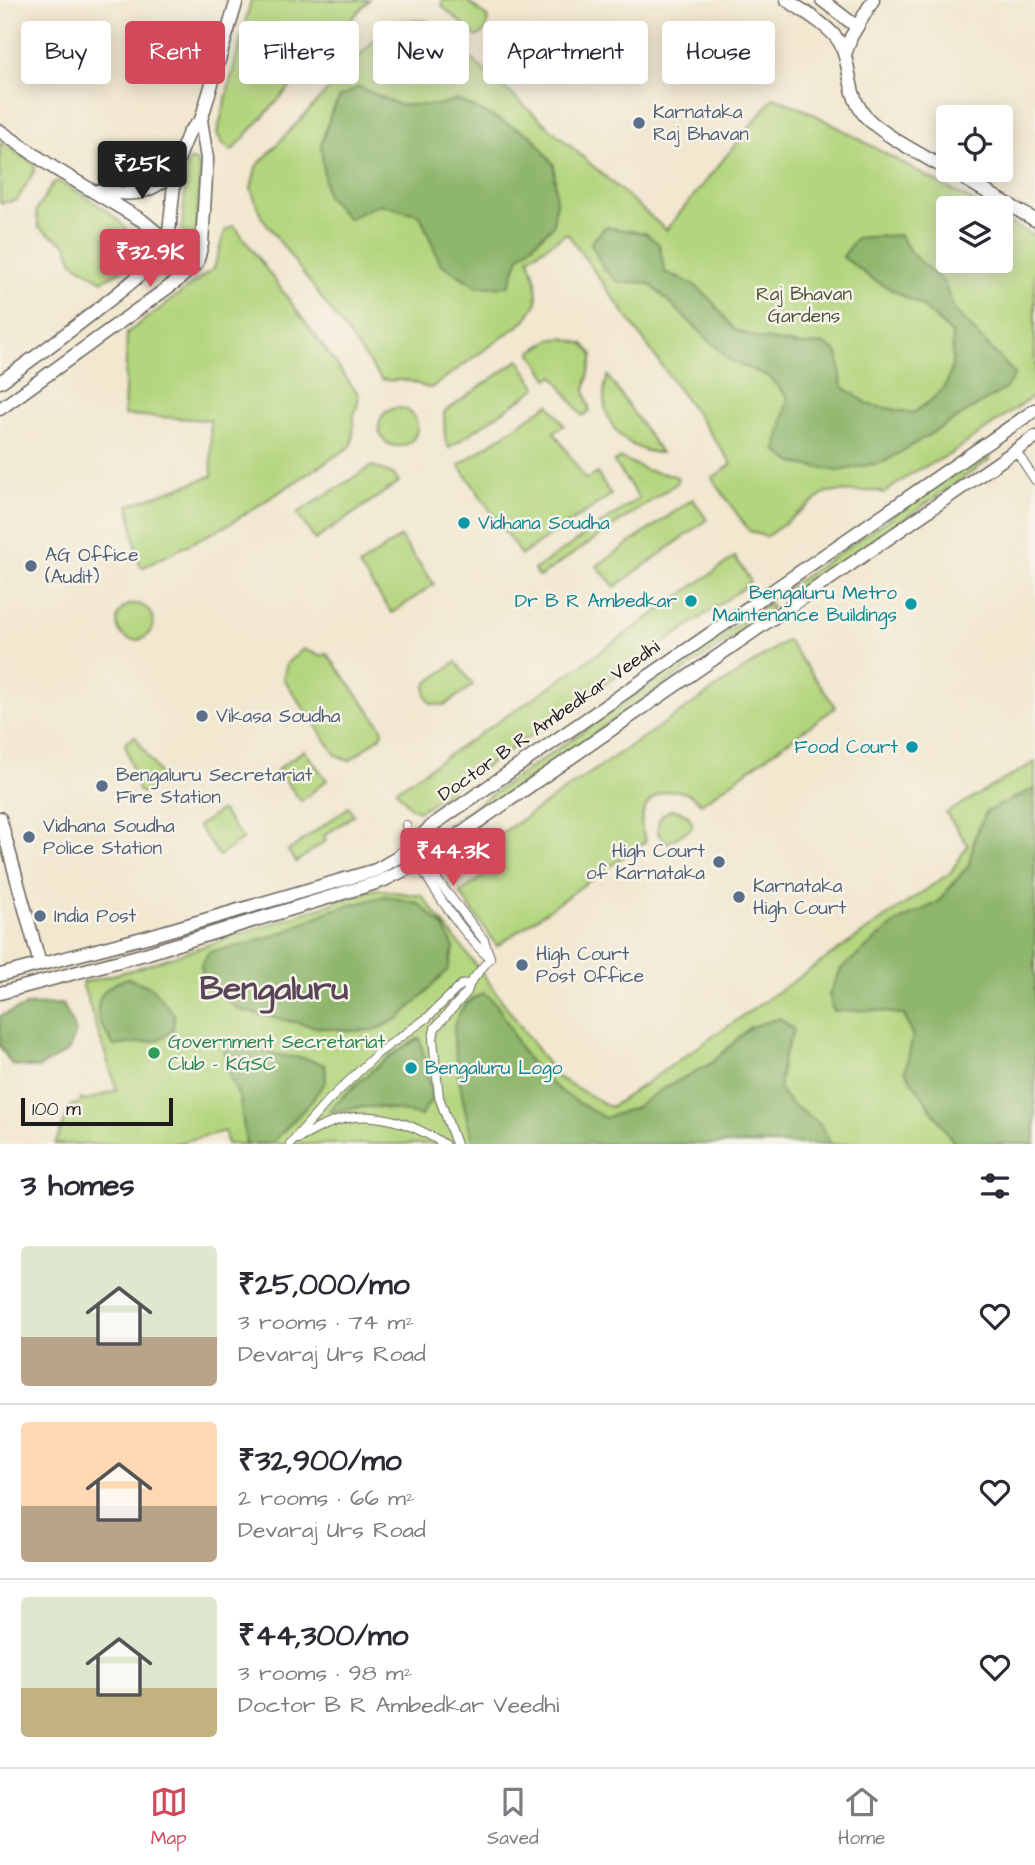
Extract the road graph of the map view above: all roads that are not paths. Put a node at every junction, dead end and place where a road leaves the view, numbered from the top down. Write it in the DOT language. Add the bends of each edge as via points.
graph roads {
  1 [pos="237,0"];
  2 [pos="787,0"];
  3 [pos="822,0"];
  4 [pos="873,0"];
  5 [pos="857,27"];
  6 [pos="845,55"];
  7 [pos="201,120"];
  8 [pos="0,131"];
  9 [pos="180,155"];
  10 [pos="207,159"];
  11 [pos="936,162"];
  12 [pos="175,172"];
  13 [pos="970,182"];
  14 [pos="94,191"];
  15 [pos="1035,220"];
  16 [pos="168,242"];
  17 [pos="199,255"];
  18 [pos="0,382"];
  19 [pos="0,409"];
  20 [pos="1035,410"];
  21 [pos="1013,424"];
  22 [pos="991,439"];
  23 [pos="1031,439"];
  24 [pos="1011,454"];
  25 [pos="1035,480"];
  26 [pos="0,818"];
  27 [pos="414,841"];
  28 [pos="423,861"];
  29 [pos="40,964"];
  30 [pos="0,975"];
  31 [pos="470,983"];
  32 [pos="0,993"];
  33 [pos="291,1143"];
  34 [pos="444,1144"];
  35 [pos="456,1144"];
  1 -- 7 [label="main road"];
  2 -- 6 [label="main road" via="835,36"];
  3 -- 5 [label="main road"];
  4 -- 5 [label="main road"];
  5 -- 6 [label="main road"];
  6 -- 11 [label="main road" via="854,98 863,115"];
  7 -- 9 [label="main road" via="189,132"];
  7 -- 10 [label="main road"];
  8 -- 14 [label="main road"];
  9 -- 10 [label="main road" via="198,148"];
  9 -- 12 [label="main road"];
  10 -- 17 [label="main road"];
  12 -- 14 [label="main road" via="157,188 128,195"];
  12 -- 16 [label="main road"];
  13 -- 15 [label="main road"];
  14 -- 16 [label="main road"];
  16 -- 17 [label="main road"];
  16 -- 18 [label="main road" via="145,272"];
  17 -- 19 [label="main road" via="177,281"];
  20 -- 21 [label="main road, Doctor B R Ambedkar Veedhi"];
  21 -- 22 [label="main road, Doctor B R Ambedkar Veedhi"];
  21 -- 23 [label="main road"];
  22 -- 24 [label="main road"];
  22 -- 27 [label="main road, Doctor B R Ambedkar Veedhi"];
  23 -- 24 [label="main road"];
  24 -- 25 [label="street"];
  24 -- 28 [label="main road"];
  26 -- 29 [label="main road"];
  27 -- 28 [label="street"];
  27 -- 29 [label="main road, Doctor B R Ambedkar Veedhi" via="397,858 367,873"];
  28 -- 31 [label="street" via="484,940 490,958"];
  28 -- 32 [label="main road" via="329,899"];
  29 -- 30 [label="main road, Doctor B R Ambedkar Veedhi"];
  31 -- 33 [label="street" via="461,985 427,1018 378,1053"];
  31 -- 35 [label="street" via="435,1028 433,1039 439,1097"];
  33 -- 34 [label="street" via="330,1123 359,1117 421,1129"];
}
